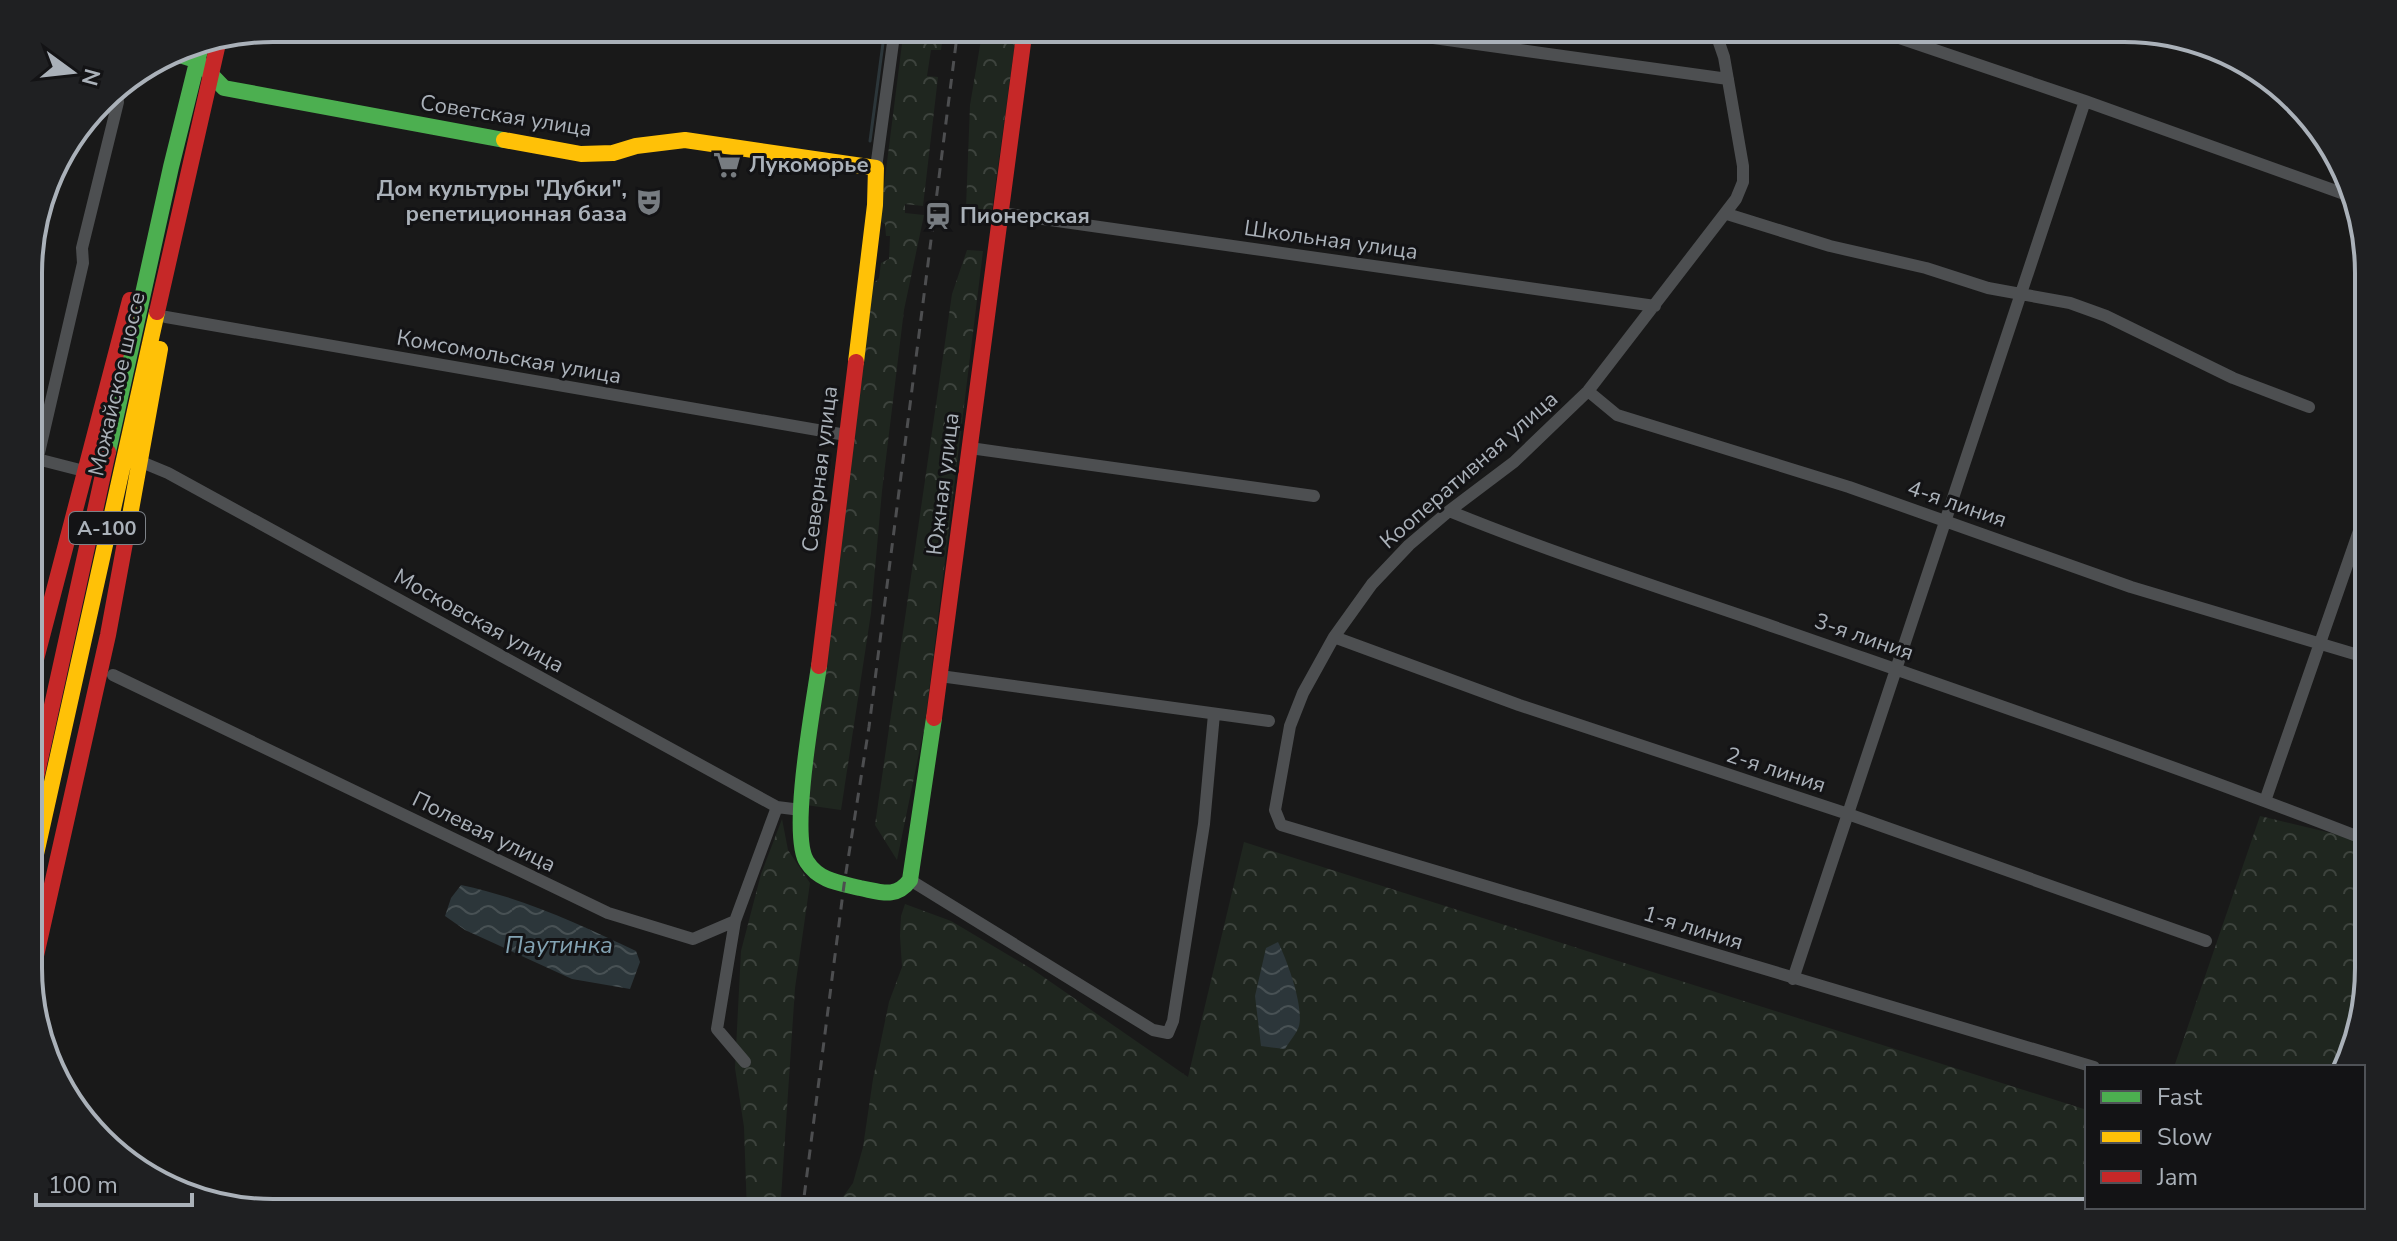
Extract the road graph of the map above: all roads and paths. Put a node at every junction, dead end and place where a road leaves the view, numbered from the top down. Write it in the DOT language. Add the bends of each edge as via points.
graph roads {
  1 [pos="893,42"];
  2 [pos="1023,42"];
  3 [pos="1462,42"];
  4 [pos="1718,42"];
  5 [pos="1911,42"];
  6 [pos="219,49"];
  7 [pos="199,54"];
  8 [pos="189,58"];
  9 [pos="198,61"];
  10 [pos="181,62"];
  11 [pos="1728,79"];
  12 [pos="218,83"];
  13 [pos="2085,101"];
  14 [pos="118,102"];
  15 [pos="184,114"];
  16 [pos="171,167"];
  17 [pos="876,168"];
  18 [pos="189,176"];
  19 [pos="2340,192"];
  20 [pos="1001,213"];
  21 [pos="1727,214"];
  22 [pos="2021,295"];
  23 [pos="1655,306"];
  24 [pos="166,317"];
  25 [pos="1588,391"];
  26 [pos="2309,407"];
  27 [pos="846,435"];
  28 [pos="42,438"];
  29 [pos="970,448"];
  30 [pos="42,460"];
  31 [pos="139,461"];
  32 [pos="84,471"];
  33 [pos="1314,496"];
  34 [pos="1449,511"];
  35 [pos="1945,521"];
  36 [pos="2355,541"];
  37 [pos="42,635"];
  38 [pos="1334,637"];
  39 [pos="2318,644"];
  40 [pos="2355,654"];
  41 [pos="1896,670"];
  42 [pos="113,675"];
  43 [pos="940,676"];
  44 [pos="1214,714"];
  45 [pos="1269,721"];
  46 [pos="42,751"];
  47 [pos="2265,801"];
  48 [pos="777,807"];
  49 [pos="801,810"];
  50 [pos="1848,814"];
  51 [pos="1281,825"];
  52 [pos="42,826"];
  53 [pos="2355,836"];
  54 [pos="910,880"];
  55 [pos="735,921"];
  56 [pos="42,929"];
  57 [pos="2206,941"];
  58 [pos="1793,979"];
  59 [pos="745,1062"];
  60 [pos="2087,1065"];
  1 -- 17 [label="street, Северная улица"];
  2 -- 20 [label="main road, Южная улица"];
  3 -- 11 [label="street"];
  4 -- 11 [label="street, Кооперативная улица"];
  5 -- 13 [label="street"];
  6 -- 12 [label="main road, Можайское шоссе"];
  7 -- 9 [label="main road, Можайское шоссе"];
  8 -- 9 [label="main road"];
  9 -- 12 [label="main road"];
  9 -- 15 [label="main road, Можайское шоссе / А-100"];
  10 -- 15 [label="main road" via="188,69"];
  11 -- 21 [label="street, Кооперативная улица" via="1743,182"];
  12 -- 17 [label="main road, Советская улица" via="581,154 685,140"];
  12 -- 18 [label="main road, Можайское шоссе / А-100" via="205,106"];
  13 -- 19 [label="street"];
  13 -- 22 [label="street"];
  14 -- 28 [label="street"];
  15 -- 16 [label="main road, Можайское шоссе / А-100"];
  16 -- 32 [label="main road"];
  16 -- 46 [label="main road, Можайское шоссе / А-100"];
  17 -- 27 [label="main road, Северная улица"];
  18 -- 24 [label="main road"];
  18 -- 52 [label="main road, Можайское шоссе / А-100"];
  20 -- 23 [label="street, Школьная улица"];
  20 -- 29 [label="main road, Южная улица"];
  21 -- 22 [label="street"];
  21 -- 23 [label="street, Кооперативная улица"];
  22 -- 26 [label="street" via="2106,316 2233,378"];
  22 -- 35 [label="street"];
  23 -- 25 [label="street, Кооперативная улица"];
  24 -- 27 [label="street, Комсомольская улица"];
  24 -- 31 [label="main road"];
  25 -- 34 [label="street, Кооперативная улица" via="1514,462"];
  25 -- 35 [label="street, 4-я линия" via="1617,415"];
  27 -- 49 [label="main road, Северная улица"];
  29 -- 33 [label="street"];
  29 -- 43 [label="main road, Южная улица"];
  30 -- 32 [label="street"];
  31 -- 48 [label="street, Московская улица"];
  31 -- 56 [label="main road" via="108,635"];
  32 -- 37 [label="main road"];
  34 -- 38 [label="street, Кооперативная улица" via="1372,584"];
  34 -- 41 [label="street, 3-я линия" via="1538,547"];
  35 -- 39 [label="street, 4-я линия" via="2131,587"];
  35 -- 41 [label="street"];
  36 -- 39 [label="street"];
  38 -- 50 [label="street, 2-я линия" via="1519,705"];
  38 -- 51 [label="street, Кооперативная улица" via="1290,726 1275,810"];
  39 -- 40 [label="street, 4-я линия"];
  39 -- 47 [label="street"];
  41 -- 47 [label="street, 3-я линия"];
  41 -- 50 [label="street"];
  42 -- 55 [label="street, Полевая улица" via="608,913 693,939"];
  43 -- 44 [label="street"];
  43 -- 54 [label="main road, Южная улица"];
  44 -- 45 [label="street"];
  44 -- 54 [label="street" via="1204,824 1168,1033 1153,1030"];
  47 -- 53 [label="street, 3-я линия"];
  48 -- 49 [label="street, Московская улица"];
  48 -- 55 [label="street"];
  49 -- 54 [label="main road, Северная улица" via="801,849 807,863 827,881 893,894"];
  50 -- 57 [label="street, 2-я линия"];
  50 -- 58 [label="street"];
  51 -- 58 [label="street, 1-я линия"];
  55 -- 59 [label="street" via="717,1029"];
  58 -- 60 [label="street, 1-я линия"];
}
